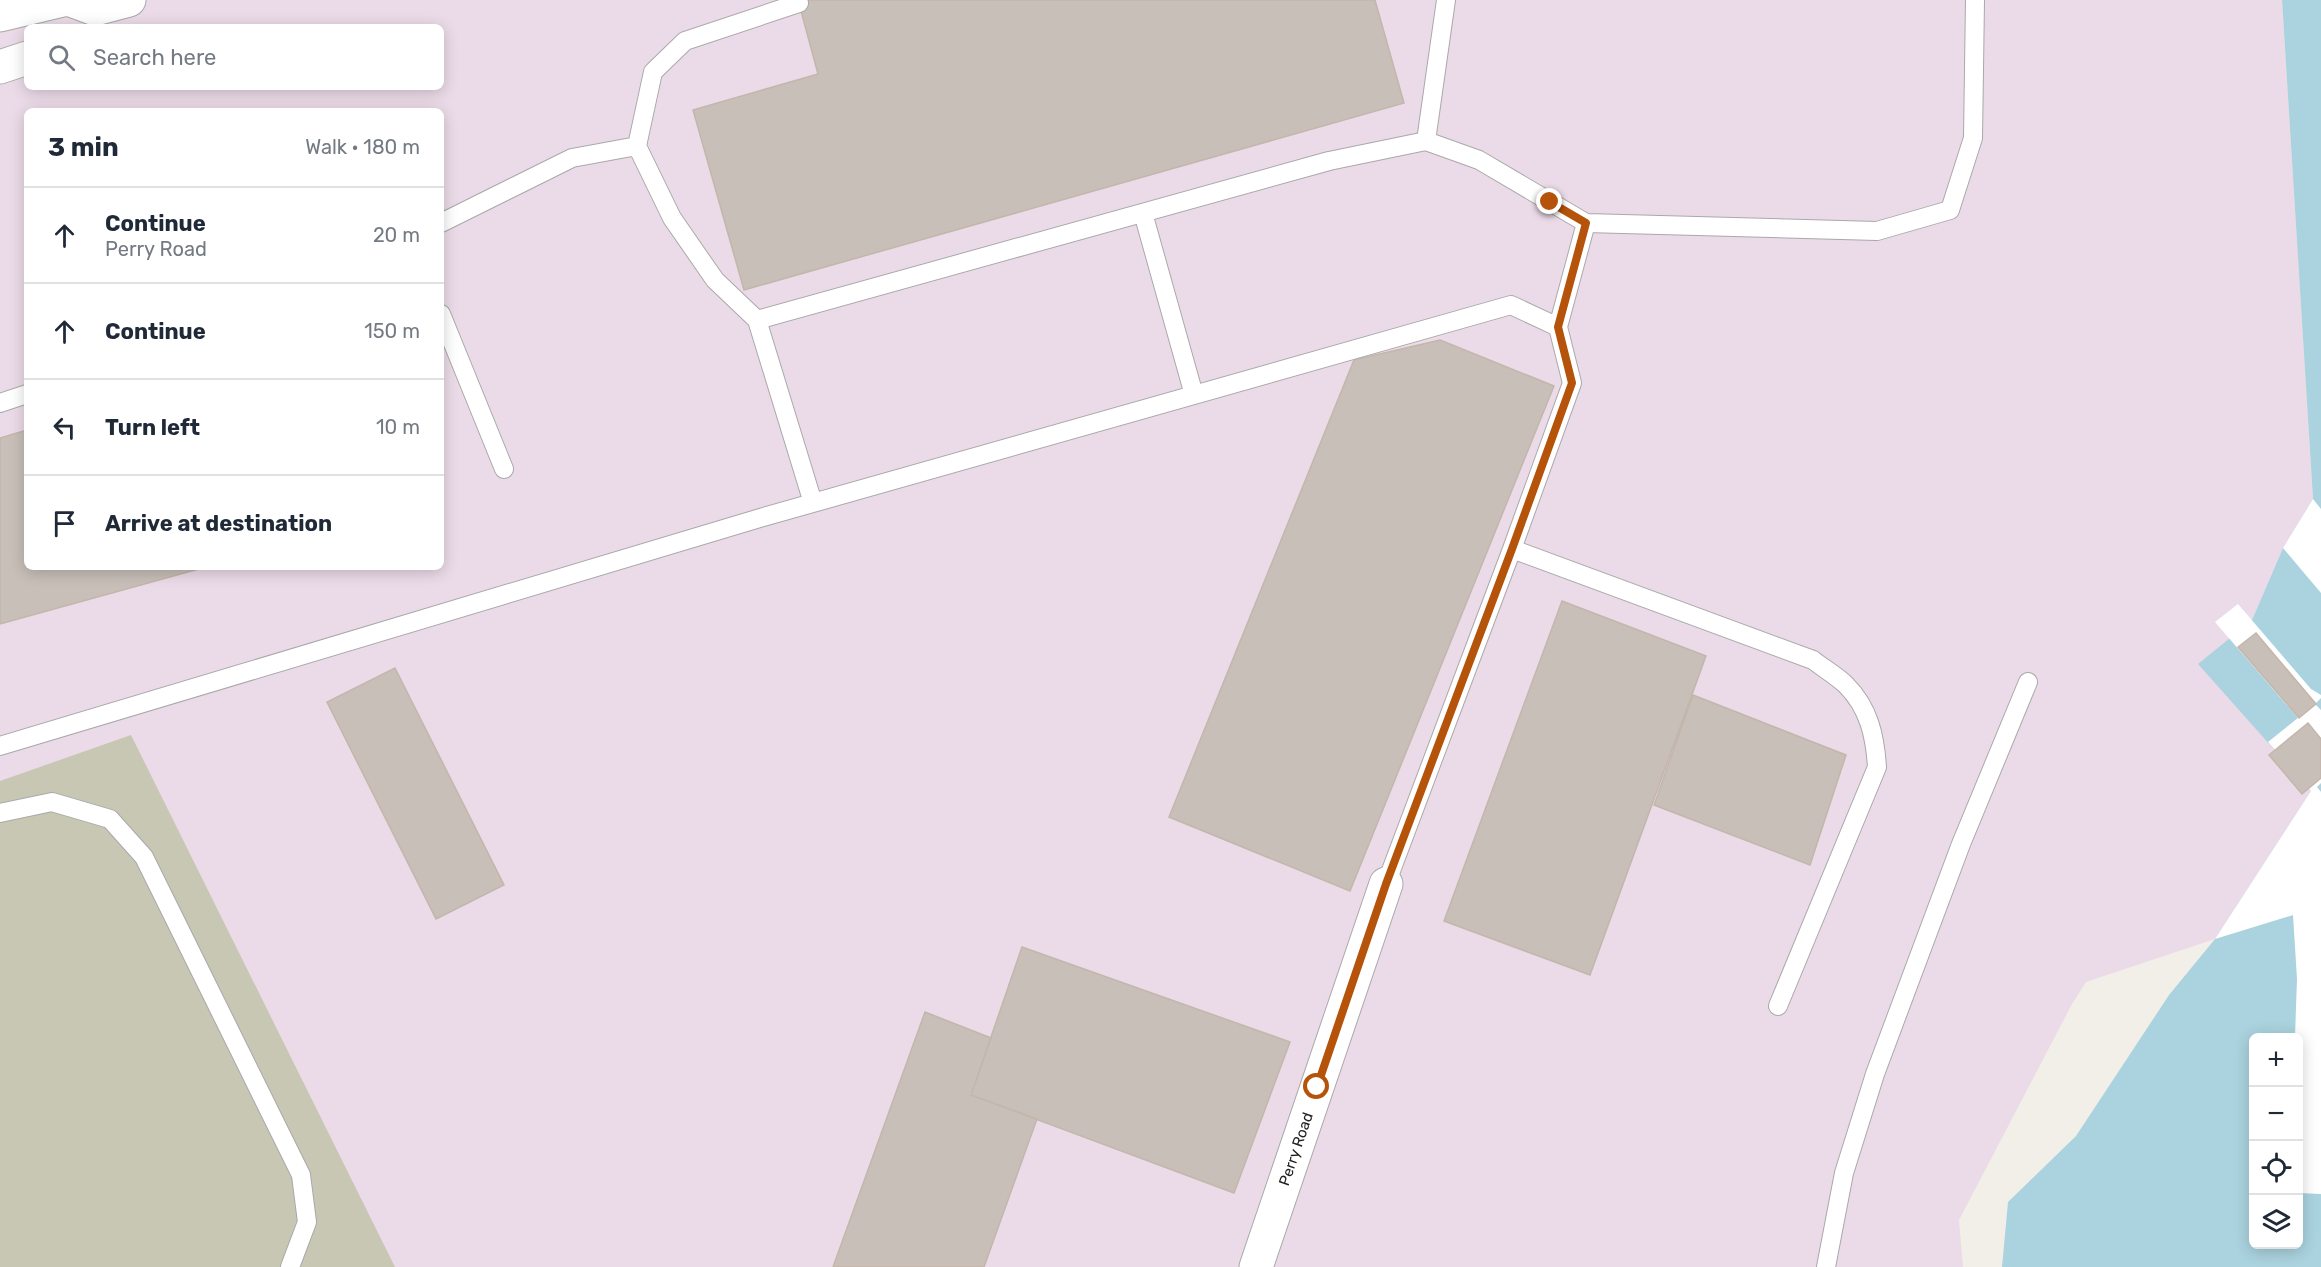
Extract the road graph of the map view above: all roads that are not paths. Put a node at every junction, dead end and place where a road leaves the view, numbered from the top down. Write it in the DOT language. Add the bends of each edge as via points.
graph roads {
  1 [pos="63,0"];
  2 [pos="129,0"];
  3 [pos="1446,0"];
  4 [pos="1975,0"];
  5 [pos="799,3"];
  6 [pos="84,12"];
  7 [pos="0,15"];
  8 [pos="24,59"];
  9 [pos="0,67"];
  10 [pos="1426,141"];
  11 [pos="637,146"];
  12 [pos="1143,213"];
  13 [pos="444,222"];
  14 [pos="1586,223"];
  15 [pos="757,320"];
  16 [pos="444,321"];
  17 [pos="1558,327"];
  18 [pos="24,395"];
  19 [pos="1194,395"];
  20 [pos="0,403"];
  21 [pos="504,469"];
  22 [pos="813,503"];
  23 [pos="1512,549"];
  24 [pos="2028,682"];
  25 [pos="0,746"];
  26 [pos="0,813"];
  27 [pos="1386,884"];
  28 [pos="1778,1006"];
  29 [pos="290,1267"];
  30 [pos="1256,1267"];
  31 [pos="1826,1267"];
  1 -- 7 [label="street"];
  2 -- 6 [label="street"];
  3 -- 10 [label="lane"];
  4 -- 14 [label="lane" via="1973,138 1950,210 1876,231"];
  5 -- 11 [label="lane" via="686,41 653,72"];
  8 -- 9 [label="street"];
  10 -- 12 [label="lane" via="1329,161"];
  10 -- 14 [label="lane" via="1479,160"];
  11 -- 13 [label="lane" via="572,158"];
  11 -- 15 [label="lane" via="672,218 715,280"];
  12 -- 15 [label="lane"];
  12 -- 19 [label="lane"];
  14 -- 17 [label="lane"];
  15 -- 22 [label="lane"];
  16 -- 21 [label="lane"];
  17 -- 19 [label="lane" via="1511,305"];
  17 -- 23 [label="lane" via="1572,383"];
  18 -- 20 [label="lane"];
  19 -- 22 [label="lane"];
  22 -- 25 [label="lane"];
  23 -- 27 [label="lane"];
  23 -- 28 [label="lane" via="1813,660 1847,686 1870,720 1877,766"];
  24 -- 31 [label="lane" via="1957,855 1875,1074 1844,1173"];
  26 -- 29 [label="lane" via="52,802 110,819 144,857 301,1175 307,1222"];
  27 -- 30 [label="street, Perry Road"];
}
